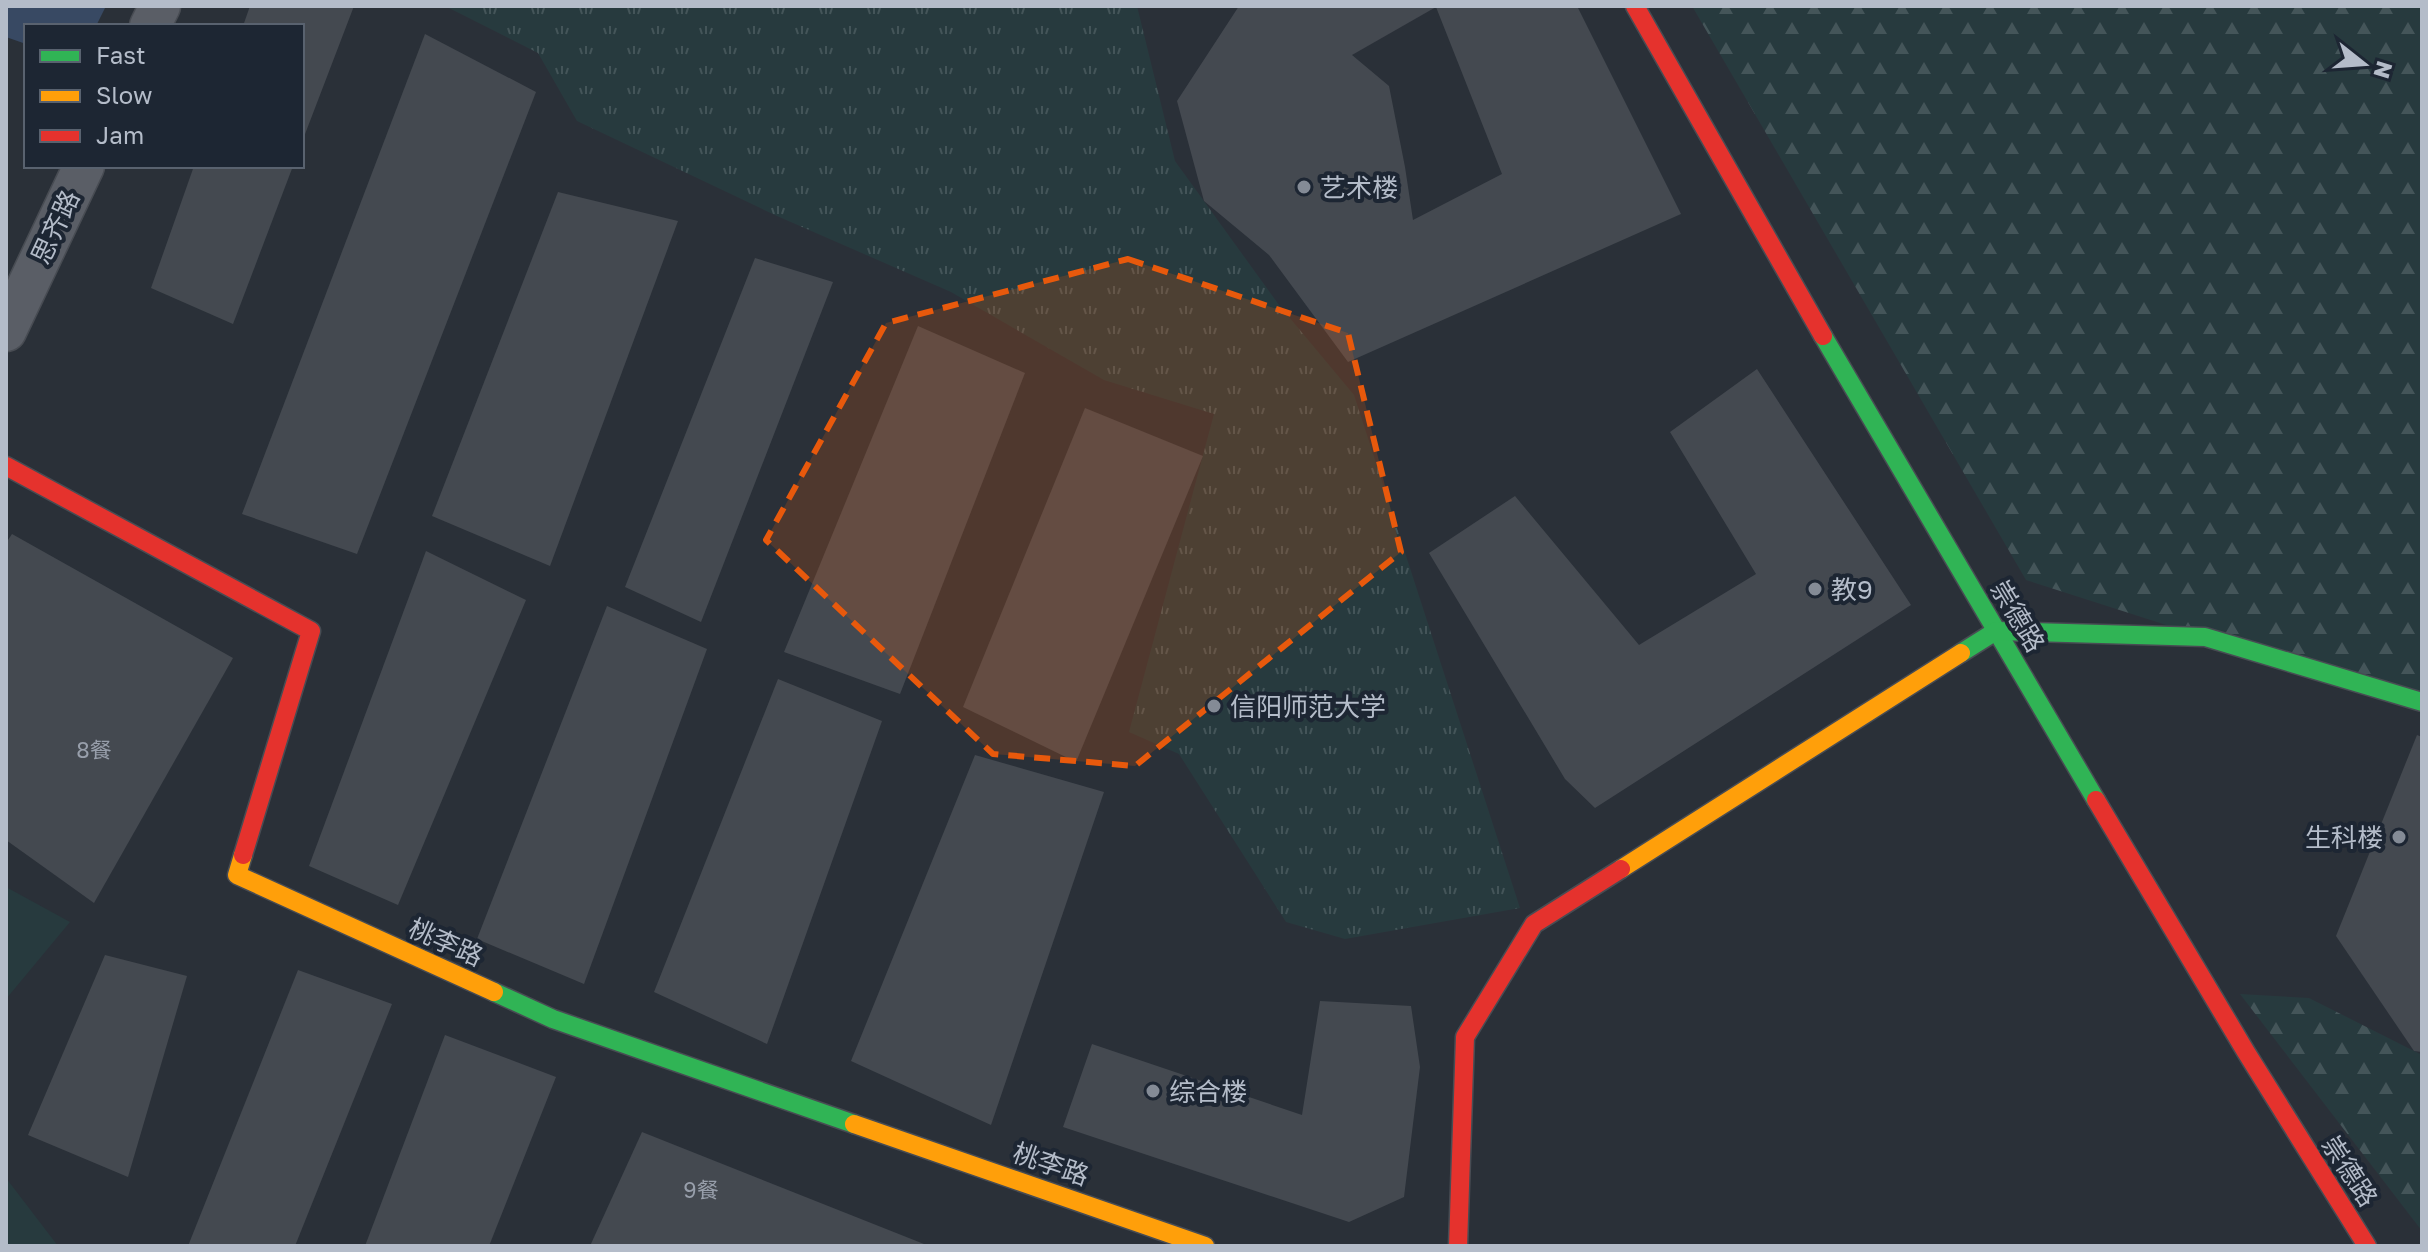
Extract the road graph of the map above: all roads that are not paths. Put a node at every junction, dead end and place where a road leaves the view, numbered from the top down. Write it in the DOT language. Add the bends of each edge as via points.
graph roads {
  1 [pos="160,6"];
  2 [pos="1635,6"];
  3 [pos="151,24"];
  4 [pos="83,168"];
  5 [pos="6,331"];
  6 [pos="6,466"];
  7 [pos="1996,631"];
  8 [pos="2422,702"];
  9 [pos="1205,1246"];
  10 [pos="1458,1246"];
  11 [pos="2367,1246"];
  1 -- 3 [label="street"];
  2 -- 7 [label="street, 崇德路"];
  4 -- 5 [label="street, 思齐路"];
  6 -- 9 [label="street, 桃李路" via="311,631 237,875 553,1019"];
  7 -- 8 [label="street" via="2205,637"];
  7 -- 10 [label="street" via="1534,924 1465,1037"];
  7 -- 11 [label="street, 崇德路" via="2283,1116"];
}
